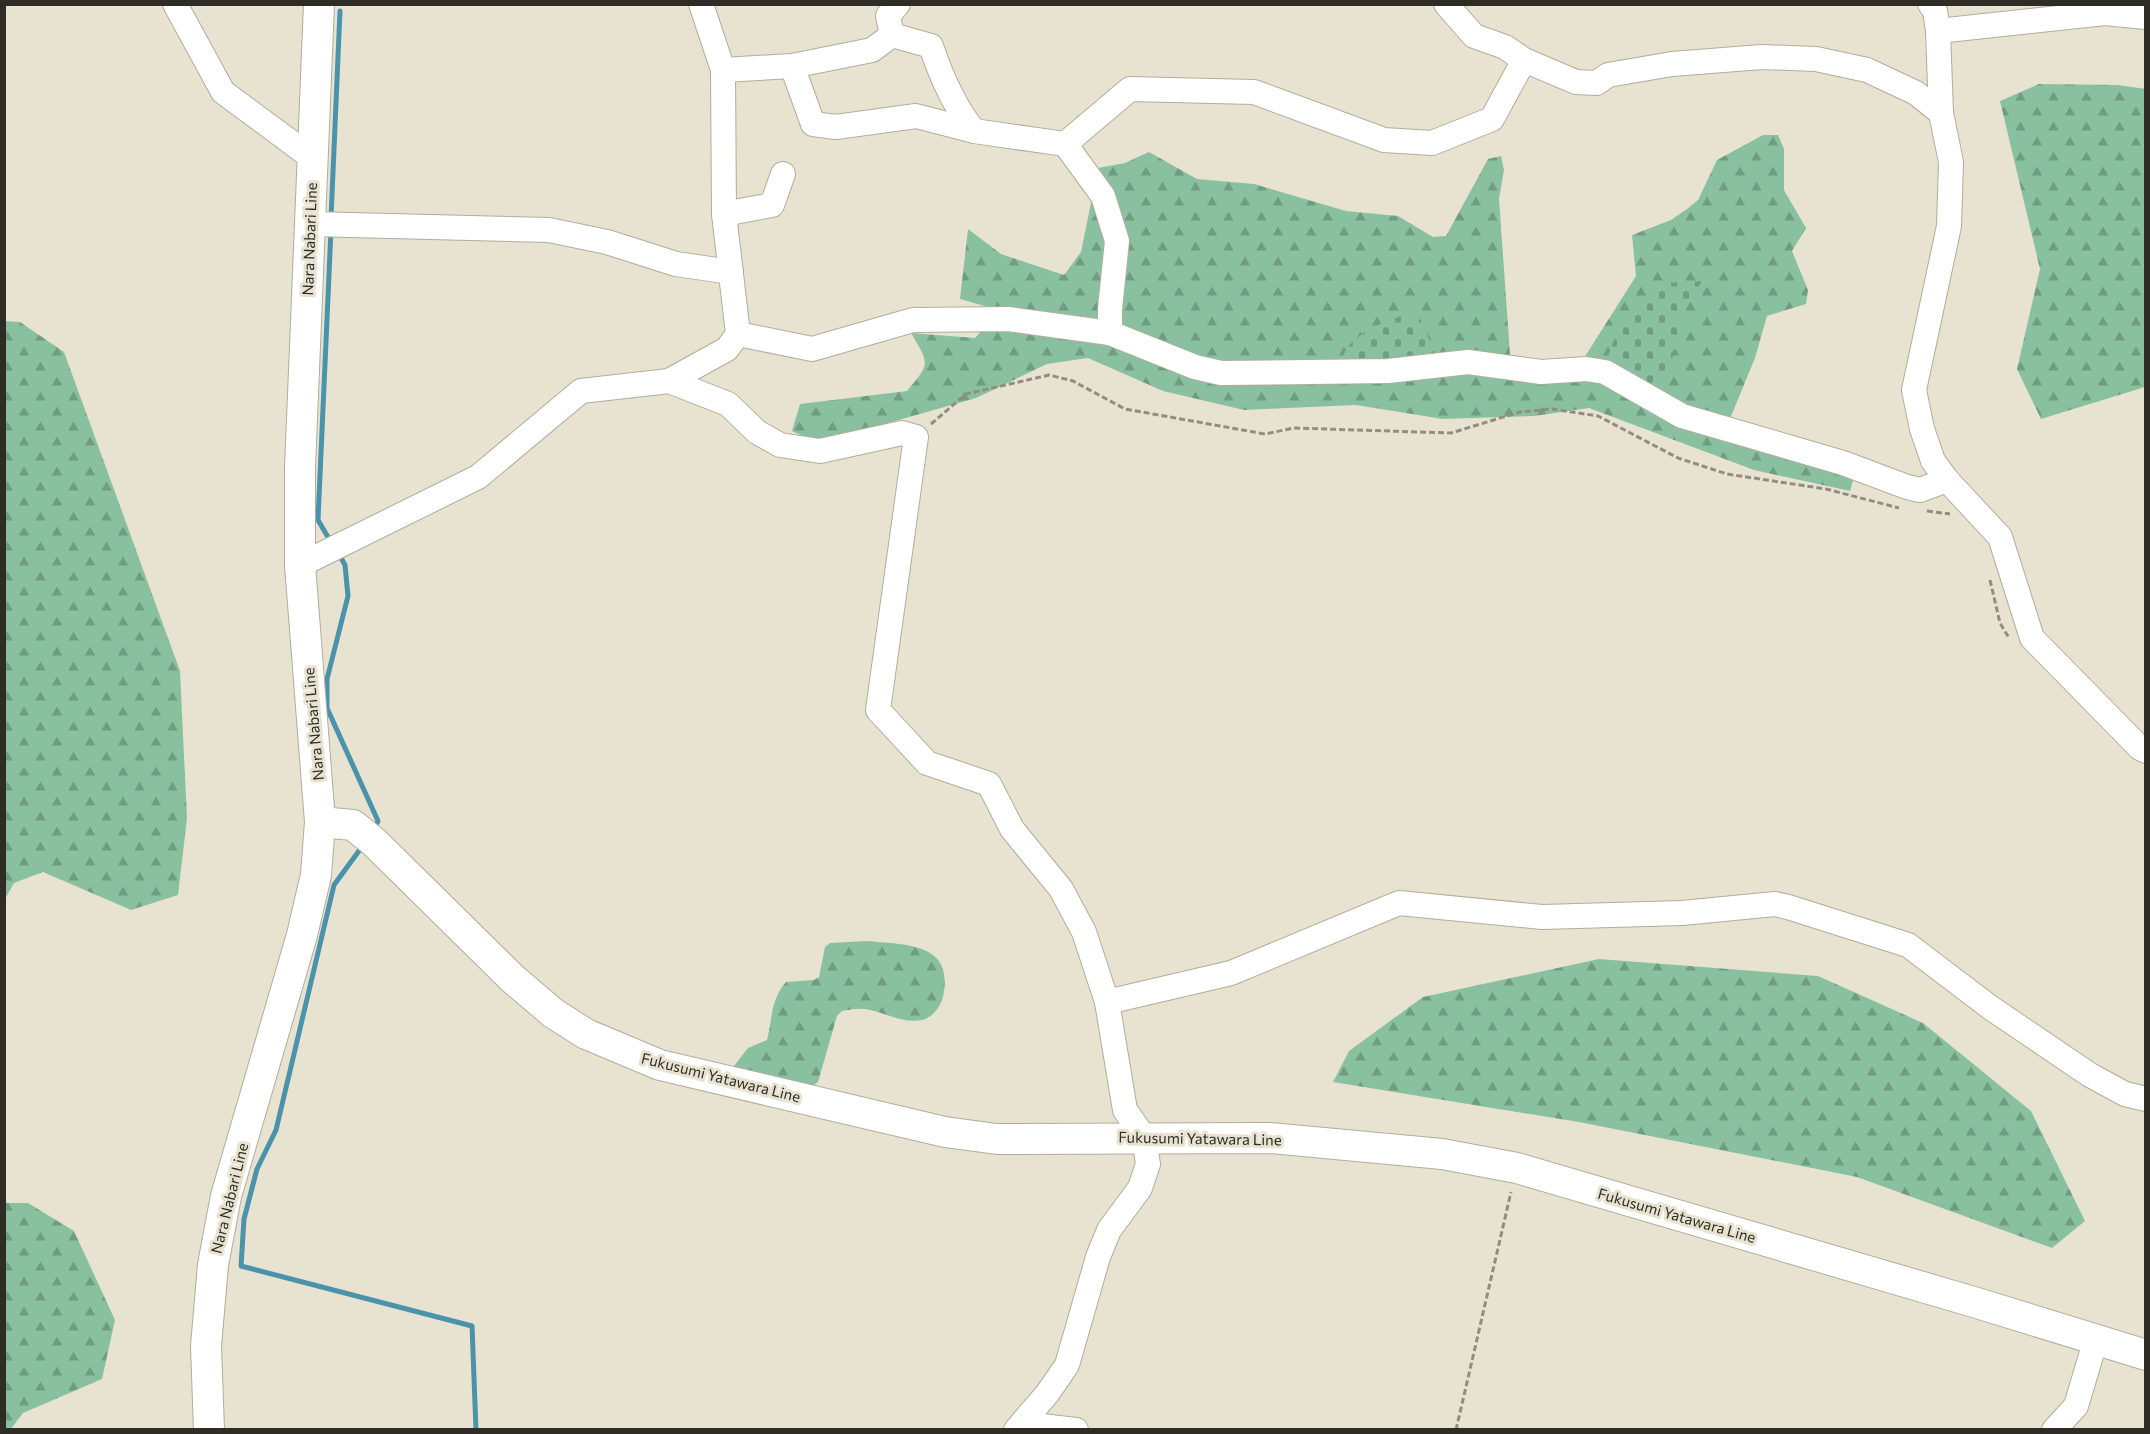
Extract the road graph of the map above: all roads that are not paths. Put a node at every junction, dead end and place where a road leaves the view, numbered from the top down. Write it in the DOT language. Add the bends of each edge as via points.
graph roads {
  1 [pos="175,4"];
  2 [pos="319,4"];
  3 [pos="701,4"];
  4 [pos="898,4"];
  5 [pos="1446,4"];
  6 [pos="1930,4"];
  7 [pos="2145,17"];
  8 [pos="1938,31"];
  9 [pos="892,35"];
  10 [pos="1524,60"];
  11 [pos="792,66"];
  12 [pos="723,70"];
  13 [pos="1941,113"];
  14 [pos="974,131"];
  15 [pos="1065,144"];
  16 [pos="312,157"];
  17 [pos="783,174"];
  18 [pos="724,214"];
  19 [pos="311,224"];
  20 [pos="731,272"];
  21 [pos="1110,333"];
  22 [pos="738,334"];
  23 [pos="669,381"];
  24 [pos="1947,480"];
  25 [pos="300,565"];
  26 [pos="2145,751"];
  27 [pos="320,822"];
  28 [pos="1107,1002"];
  29 [pos="2145,1099"];
  30 [pos="1144,1137"];
  31 [pos="2096,1339"];
  32 [pos="2145,1355"];
  33 [pos="1022,1423"];
  34 [pos="209,1430"];
  35 [pos="1076,1430"];
  36 [pos="2054,1430"];
  1 -- 16 [label="street" via="223,92"];
  2 -- 16 [label="main road, Nara Nabari Line"];
  3 -- 12 [label="street"];
  4 -- 9 [label="street" via="888,16"];
  5 -- 10 [label="street" via="1474,36 1505,47"];
  6 -- 8 [label="street"];
  7 -- 8 [label="street" via="2104,13"];
  8 -- 13 [label="street"];
  9 -- 11 [label="street" via="872,50"];
  9 -- 14 [label="street" via="931,46 961,114"];
  10 -- 13 [label="street" via="1576,82 1598,83 1608,75 1672,64 1762,57 1816,59 1867,70 1916,93"];
  10 -- 15 [label="street" via="1492,119 1432,143 1384,141 1254,92 1130,89"];
  11 -- 12 [label="street"];
  11 -- 14 [label="street" via="813,124 836,127 916,116"];
  12 -- 18 [label="street"];
  13 -- 24 [label="street" via="1951,162 1949,226 1914,390 1933,461"];
  14 -- 15 [label="street"];
  15 -- 21 [label="street" via="1103,196 1117,241"];
  16 -- 19 [label="main road, Nara Nabari Line"];
  17 -- 18 [label="street" via="772,205"];
  18 -- 20 [label="street"];
  19 -- 20 [label="street" via="549,230 676,264"];
  19 -- 25 [label="main road, Nara Nabari Line" via="300,468"];
  20 -- 22 [label="street"];
  21 -- 22 [label="street" via="1008,319 913,320 812,349"];
  21 -- 24 [label="street" via="1195,367 1221,373 1388,371 1468,362 1541,372 1595,370 1683,416 1843,463 1907,487 1920,490"];
  22 -- 23 [label="street" via="727,349"];
  23 -- 25 [label="street" via="581,391 478,477"];
  23 -- 28 [label="street" via="728,404 757,432 780,445 820,451 902,433 916,437 879,710 927,763 989,784 1012,829 1061,889 1084,932"];
  24 -- 26 [label="street" via="2000,537 2032,638"];
  25 -- 27 [label="main road, Nara Nabari Line"];
  27 -- 30 [label="main road, Fukusumi Yatawara Line" via="353,825 369,838 553,1013 586,1034 660,1065 945,1132 997,1139"];
  27 -- 34 [label="main road, Nara Nabari Line" via="316,875 302,935 226,1196 213,1265 206,1346"];
  28 -- 29 [label="street" via="1231,973 1399,903 1542,916 1682,913 1775,904 1908,945 1991,1008 2090,1075 2126,1094"];
  28 -- 30 [label="street" via="1125,1110"];
  30 -- 31 [label="main road, Fukusumi Yatawara Line" via="1270,1137 1442,1154 1517,1168"];
  30 -- 33 [label="street" via="1148,1164 1140,1188 1109,1230 1067,1365"];
  31 -- 32 [label="main road, Fukusumi Yatawara Line"];
  31 -- 36 [label="street" via="2076,1406"];
  33 -- 35 [label="street"];
}
